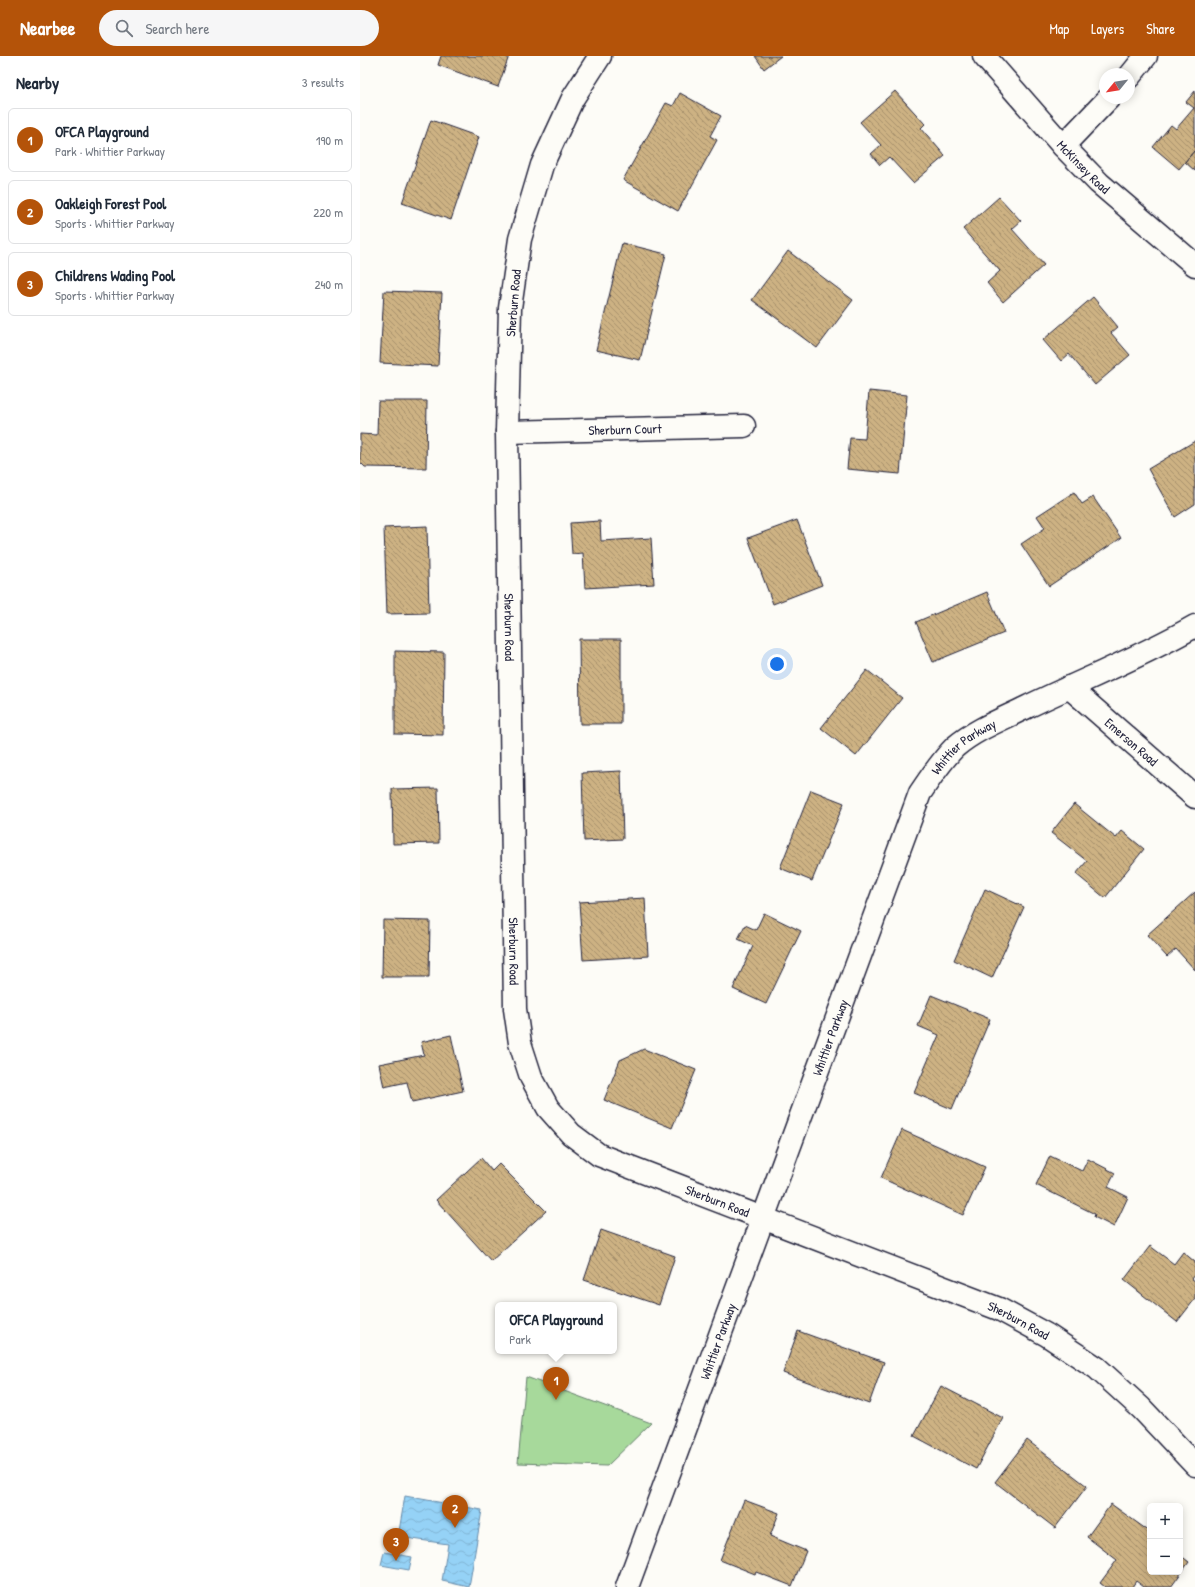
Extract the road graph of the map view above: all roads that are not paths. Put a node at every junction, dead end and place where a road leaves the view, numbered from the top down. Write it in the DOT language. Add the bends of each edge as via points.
graph roads {
  1 [pos="600,56"];
  2 [pos="984,56"];
  3 [pos="1146,56"];
  4 [pos="1135,70"];
  5 [pos="1103,104"];
  6 [pos="1063,146"];
  7 [pos="1195,265"];
  8 [pos="744,426"];
  9 [pos="507,432"];
  10 [pos="1195,626"];
  11 [pos="1069,687"];
  12 [pos="1195,797"];
  13 [pos="764,1218"];
  14 [pos="1195,1465"];
  15 [pos="626,1587"];
  1 -- 9 [label="street, Sherburn Road" via="573,98 542,165 520,239 510,308"];
  2 -- 6 [label="street, McKinsey Road"];
  3 -- 4 [label="street"];
  5 -- 6 [label="street"];
  6 -- 7 [label="street, McKinsey Road" via="1099,183"];
  8 -- 9 [label="street, Sherburn Court"];
  9 -- 13 [label="street, Sherburn Road" via="515,1009 520,1043 531,1077 548,1108 571,1134 599,1155"];
  10 -- 11 [label="street, Whittier Parkway" via="1169,641"];
  11 -- 12 [label="street, Emerson Road"];
  11 -- 13 [label="street, Whittier Parkway" via="983,729 956,747 939,764 920,793"];
  13 -- 14 [label="street, Sherburn Road" via="998,1309 1047,1335 1097,1368 1141,1408"];
  13 -- 15 [label="street, Whittier Parkway"];
}
